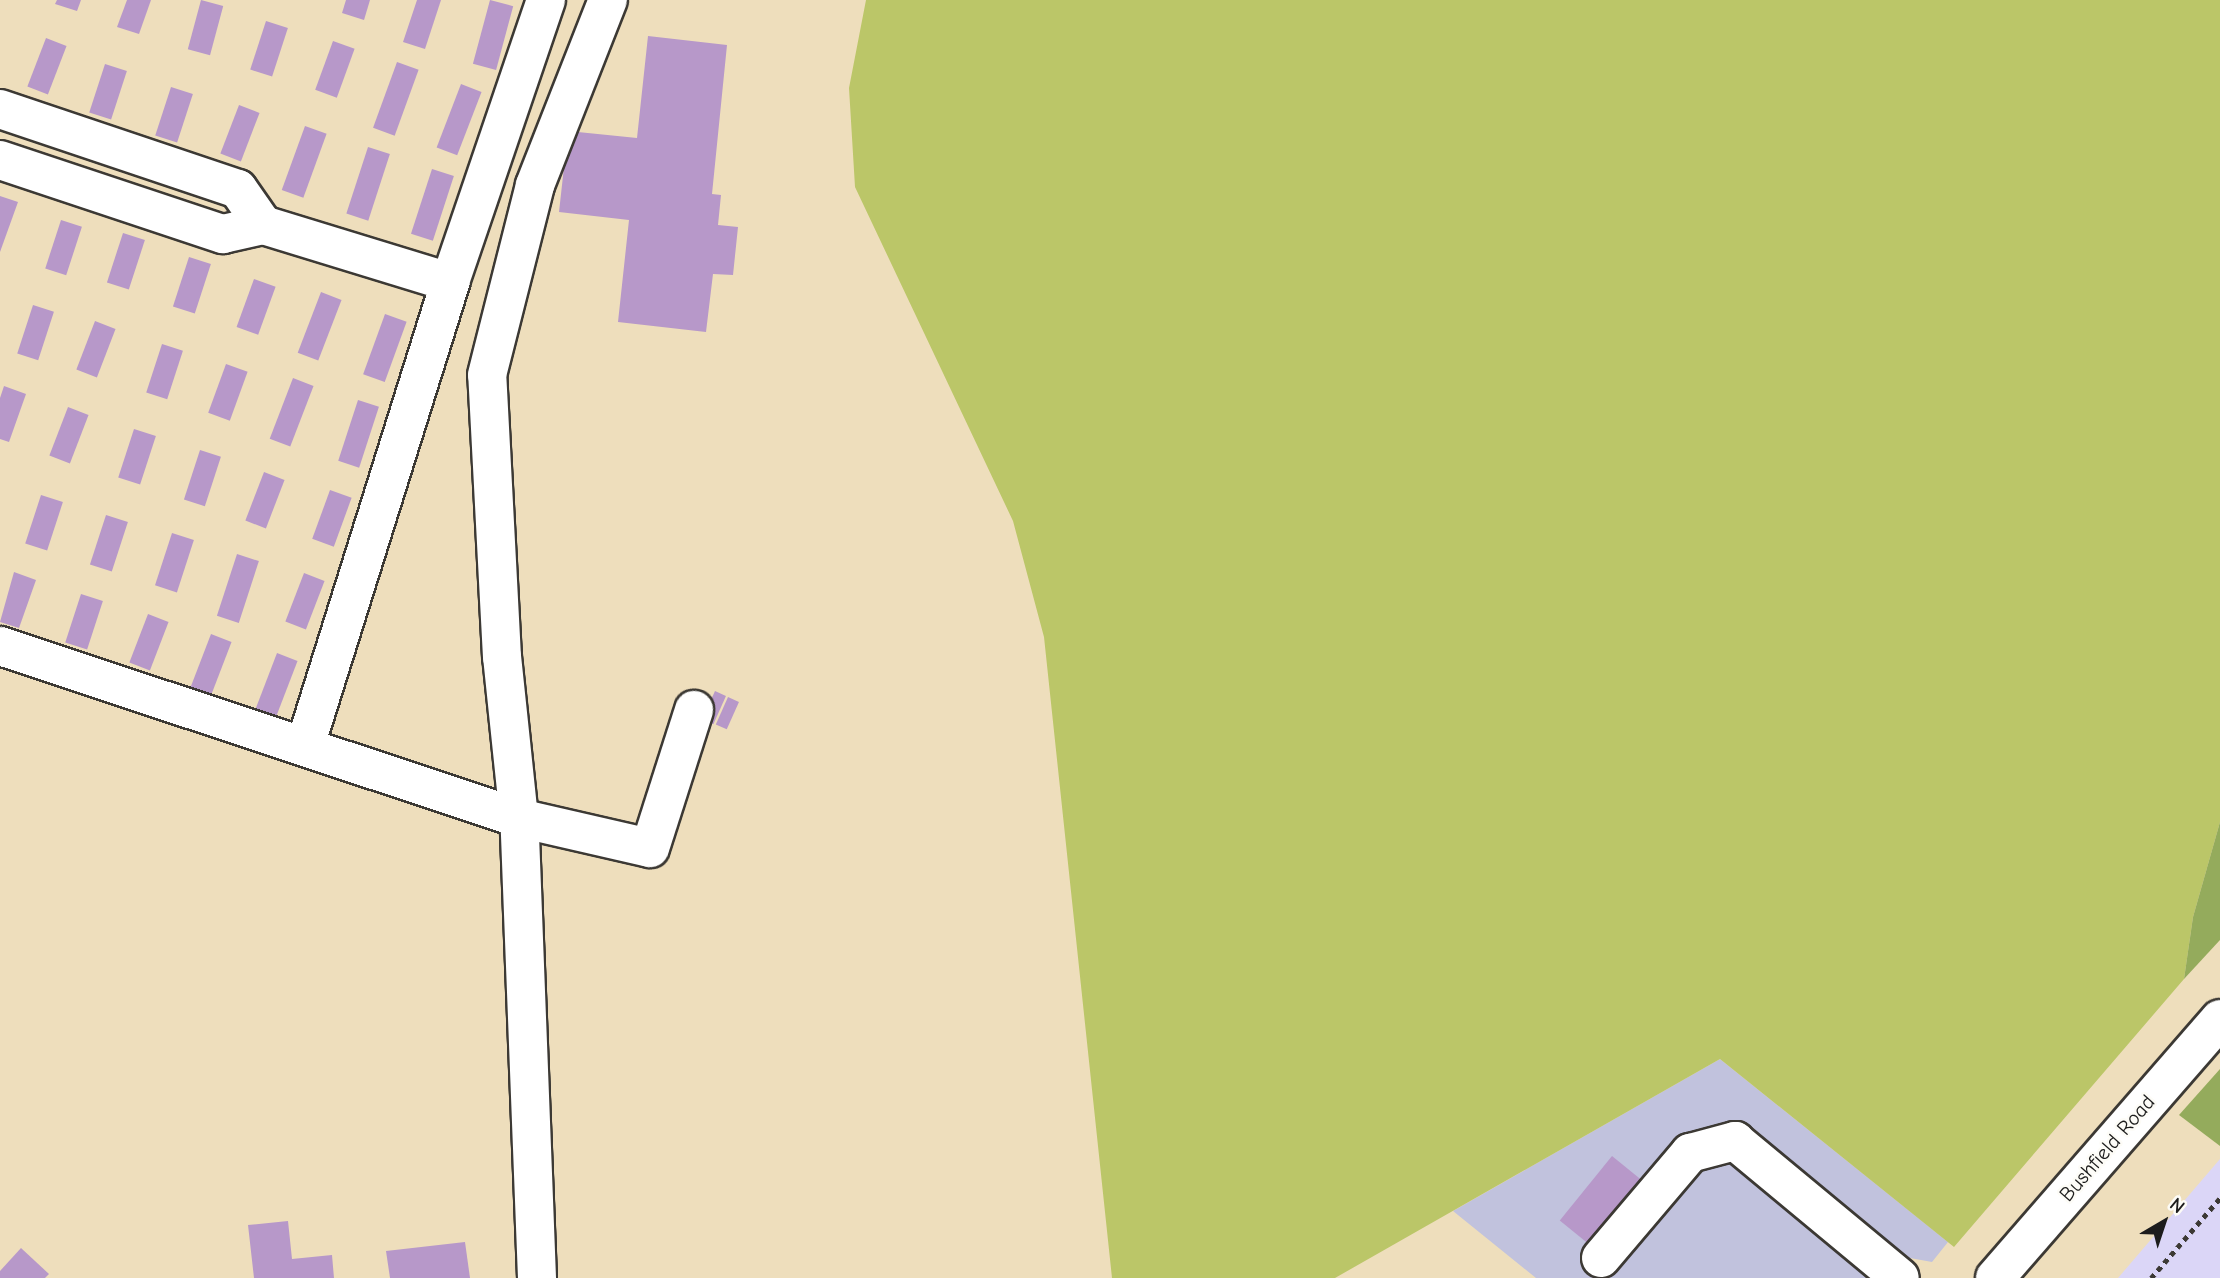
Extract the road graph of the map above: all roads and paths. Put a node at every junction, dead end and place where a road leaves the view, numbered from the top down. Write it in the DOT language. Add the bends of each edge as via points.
graph roads {
  1 [pos="545,0"];
  2 [pos="608,0"];
  3 [pos="1,112"];
  4 [pos="0,160"];
  5 [pos="262,225"];
  6 [pos="450,282"];
  7 [pos="0,646"];
  8 [pos="694,710"];
  9 [pos="305,746"];
  10 [pos="519,818"];
  11 [pos="2220,1018"];
  12 [pos="2220,1198"];
  13 [pos="1601,1258"];
  14 [pos="537,1278"];
  15 [pos="1900,1278"];
  16 [pos="1995,1278"];
  17 [pos="2151,1278"];
  1 -- 6 [label="main road"];
  2 -- 10 [label="main road" via="535,186 487,375 502,657"];
  3 -- 5 [label="main road" via="238,189"];
  4 -- 5 [label="main road" via="223,234"];
  5 -- 6 [label="main road"];
  6 -- 9 [label="main road"];
  7 -- 9 [label="main road"];
  8 -- 10 [label="main road" via="650,848"];
  9 -- 10 [label="main road"];
  10 -- 14 [label="main road"];
  11 -- 16 [label="main road, Bushfield Road"];
  12 -- 17 [label="path"];
  13 -- 15 [label="main road" via="1690,1153 1735,1141"];
}
